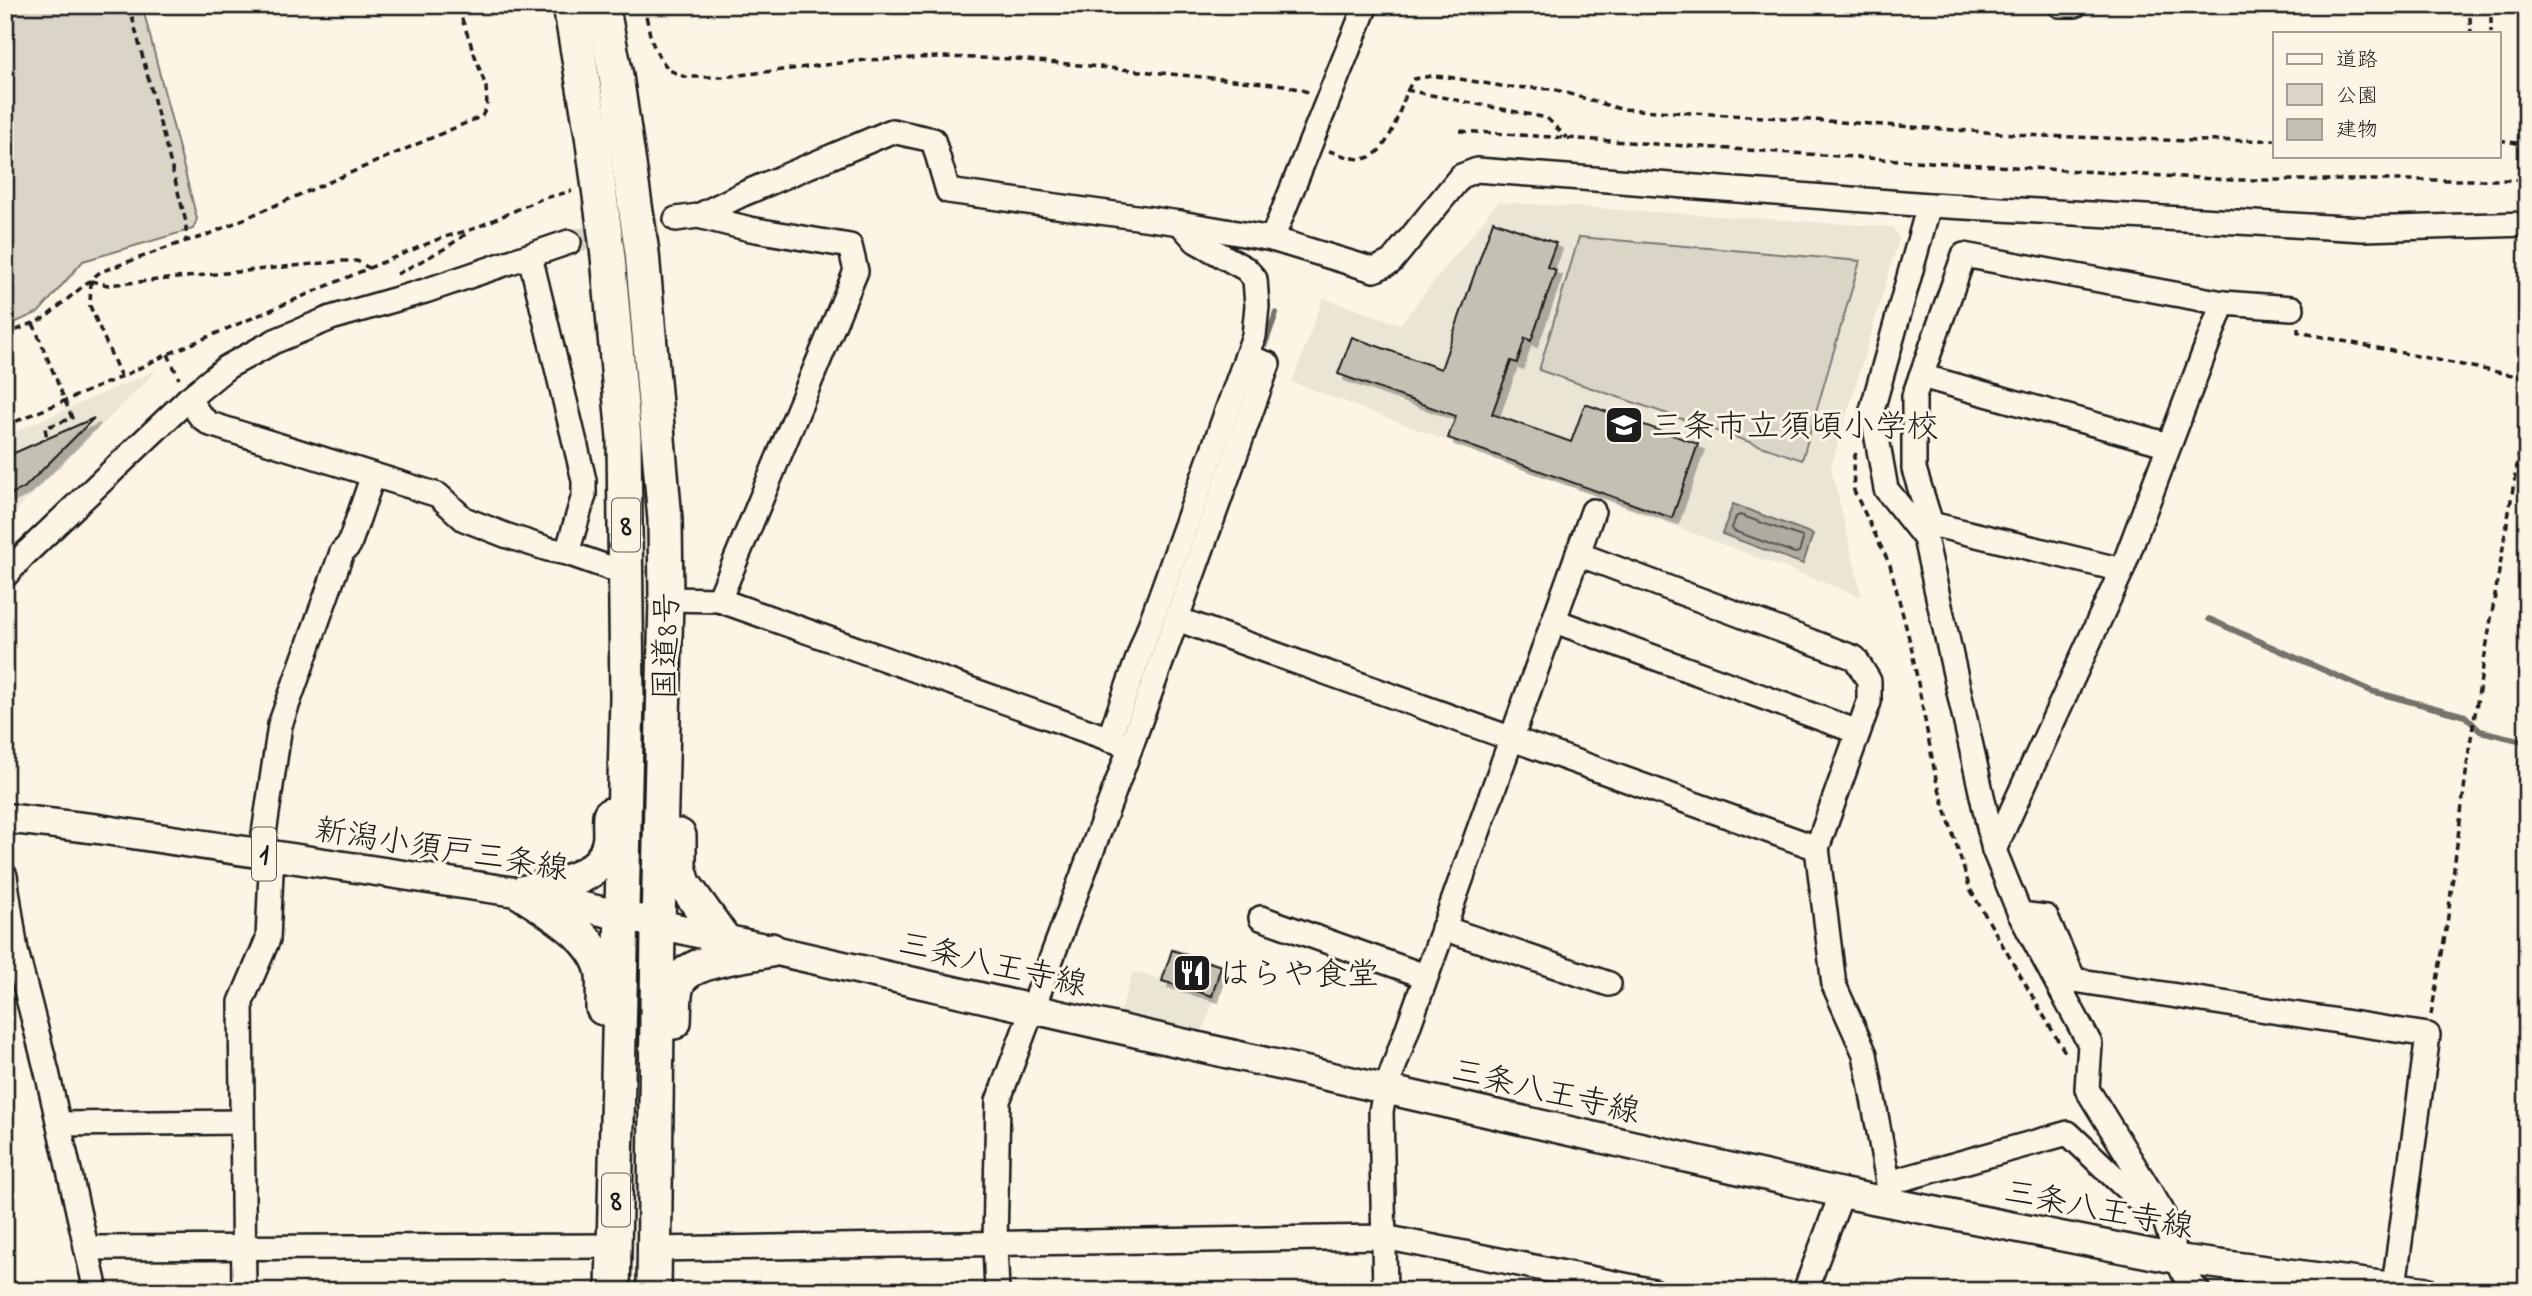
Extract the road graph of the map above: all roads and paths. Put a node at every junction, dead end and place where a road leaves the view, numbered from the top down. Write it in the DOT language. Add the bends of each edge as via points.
graph roads {
  1 [pos="129,5"];
  2 [pos="457,5"];
  3 [pos="570,5"];
  4 [pos="602,5"];
  5 [pos="644,5"];
  6 [pos="1366,5"];
  7 [pos="2060,5"];
  8 [pos="2075,5"];
  9 [pos="2469,5"];
  10 [pos="2491,5"];
  11 [pos="2471,32"];
  12 [pos="2491,32"];
  13 [pos="1406,90"];
  14 [pos="1329,100"];
  15 [pos="1460,131"];
  16 [pos="1567,138"];
  17 [pos="2500,139"];
  18 [pos="2273,140"];
  19 [pos="2527,145"];
  20 [pos="1310,147"];
  21 [pos="2527,180"];
  22 [pos="580,191"];
  23 [pos="1929,205"];
  24 [pos="1180,223"];
  25 [pos="2527,224"];
  26 [pos="473,229"];
  27 [pos="1272,239"];
  28 [pos="186,241"];
  29 [pos="569,242"];
  30 [pos="530,256"];
  31 [pos="369,268"];
  32 [pos="386,280"];
  33 [pos="91,281"];
  34 [pos="2222,303"];
  35 [pos="2292,308"];
  36 [pos="33,323"];
  37 [pos="5,335"];
  38 [pos="168,354"];
  39 [pos="1248,357"];
  40 [pos="1921,376"];
  41 [pos="121,377"];
  42 [pos="2527,378"];
  43 [pos="185,391"];
  44 [pos="65,401"];
  45 [pos="2527,405"];
  46 [pos="5,426"];
  47 [pos="47,438"];
  48 [pos="2169,445"];
  49 [pos="1857,449"];
  50 [pos="373,475"];
  51 [pos="1593,511"];
  52 [pos="1928,531"];
  53 [pos="566,553"];
  54 [pos="1578,554"];
  55 [pos="2122,570"];
  56 [pos="627,575"];
  57 [pos="5,576"];
  58 [pos="666,599"];
  59 [pos="719,600"];
  60 [pos="1177,619"];
  61 [pos="1555,621"];
  62 [pos="627,697"];
  63 [pos="1858,732"];
  64 [pos="1513,738"];
  65 [pos="1109,739"];
  66 [pos="1131,746"];
  67 [pos="663,747"];
  68 [pos="5,818"];
  69 [pos="1817,848"];
  70 [pos="1994,850"];
  71 [pos="261,854"];
  72 [pos="5,876"];
  73 [pos="522,893"];
  74 [pos="2020,914"];
  75 [pos="623,916"];
  76 [pos="1261,918"];
  77 [pos="658,924"];
  78 [pos="1443,928"];
  79 [pos="722,937"];
  80 [pos="771,950"];
  81 [pos="1425,976"];
  82 [pos="1609,984"];
  83 [pos="1033,1008"];
  84 [pos="2428,1035"];
  85 [pos="2066,1054"];
  86 [pos="1385,1089"];
  87 [pos="618,1110"];
  88 [pos="242,1122"];
  89 [pos="59,1124"];
  90 [pos="655,1157"];
  91 [pos="1890,1193"];
  92 [pos="1842,1194"];
  93 [pos="2162,1211"];
  94 [pos="1384,1237"];
  95 [pos="995,1243"];
  96 [pos="615,1246"];
  97 [pos="86,1248"];
  98 [pos="243,1248"];
  99 [pos="655,1249"];
  100 [pos="2177,1259"];
  101 [pos="2394,1286"];
  102 [pos="96,1291"];
  103 [pos="244,1291"];
  104 [pos="613,1291"];
  105 [pos="654,1291"];
  106 [pos="997,1291"];
  107 [pos="1385,1291"];
  108 [pos="1654,1291"];
  109 [pos="1805,1291"];
  110 [pos="2198,1291"];
  111 [pos="2424,1291"];
  1 -- 28 [label="path" via="186,222"];
  2 -- 28 [label="path" via="486,88 487,107 482,116"];
  3 -- 56 [label="highway, 国道8号 / 8" via="608,256 624,438"];
  4 -- 58 [label="highway, 国道8号 / 8" via="642,253 665,520"];
  5 -- 14 [label="path" via="659,57 669,70 685,77 723,77 866,60 1017,59 1284,85"];
  6 -- 14 [label="street"];
  7 -- 8 [label="street"];
  9 -- 11 [label="path"];
  10 -- 12 [label="path"];
  13 -- 16 [label="path" via="1547,118"];
  13 -- 18 [label="path" via="1414,79 1439,76 1553,89 1620,109 2043,136"];
  13 -- 20 [label="path" via="1395,127 1370,156 1361,159"];
  14 -- 20 [label="street"];
  15 -- 16 [label="path"];
  16 -- 21 [label="path" via="2231,180"];
  17 -- 19 [label="path"];
  20 -- 27 [label="street"];
  22 -- 26 [label="path" via="541,199"];
  23 -- 25 [label="street" via="2363,229"];
  23 -- 27 [label="street" via="1477,170 1461,176 1391,262 1374,270"];
  23 -- 52 [label="street" via="1872,410 1886,489"];
  24 -- 27 [label="street"];
  24 -- 39 [label="street" via="1196,241 1246,269 1255,279 1257,306"];
  24 -- 59 [label="street" via="948,191 933,140 892,131 687,217 850,246 856,271"];
  26 -- 31 [label="path"];
  26 -- 32 [label="path"];
  28 -- 33 [label="path" via="100,272"];
  29 -- 30 [label="street"];
  30 -- 43 [label="street" via="331,318 275,341"];
  30 -- 53 [label="street" via="584,480"];
  31 -- 33 [label="path" via="358,261 343,261 108,285"];
  31 -- 38 [label="path"];
  33 -- 36 [label="path"];
  33 -- 41 [label="path" via="90,306"];
  34 -- 35 [label="street"];
  34 -- 40 [label="street" via="1964,255"];
  34 -- 48 [label="street"];
  35 -- 42 [label="path" via="2299,314 2298,332"];
  36 -- 37 [label="path"];
  36 -- 44 [label="path"];
  38 -- 41 [label="path"];
  38 -- 43 [label="path"];
  39 -- 60 [label="street" via="1268,364"];
  39 -- 65 [label="street"];
  40 -- 48 [label="street"];
  40 -- 52 [label="street" via="1914,396 1914,469"];
  41 -- 44 [label="path"];
  43 -- 50 [label="street" via="210,424"];
  43 -- 57 [label="street"];
  44 -- 46 [label="path"];
  44 -- 47 [label="path" via="72,418 45,428"];
  45 -- 84 [label="path" via="2469,750"];
  48 -- 55 [label="street"];
  49 -- 85 [label="path" via="1854,491 1890,565 1911,646 1936,779 1970,890"];
  50 -- 53 [label="street" via="438,495 464,519"];
  50 -- 71 [label="street" via="280,725"];
  51 -- 54 [label="street"];
  52 -- 55 [label="street"];
  52 -- 70 [label="street"];
  53 -- 56 [label="street"];
  54 -- 61 [label="street"];
  54 -- 63 [label="street" via="1855,657 1869,681 1869,702"];
  55 -- 70 [label="street"];
  56 -- 62 [label="highway, 国道8号 / 8"];
  58 -- 59 [label="street"];
  58 -- 67 [label="highway, 国道8号 / 8"];
  59 -- 65 [label="street"];
  60 -- 64 [label="street"];
  60 -- 66 [label="street"];
  61 -- 63 [label="street"];
  61 -- 64 [label="street"];
  62 -- 73 [label="highway" via="611,727 606,853 584,874"];
  62 -- 75 [label="highway, 国道8号 / 8"];
  63 -- 69 [label="street"];
  64 -- 69 [label="street"];
  64 -- 78 [label="street"];
  65 -- 66 [label="street"];
  66 -- 83 [label="street"];
  67 -- 77 [label="highway, 国道8号 / 8"];
  67 -- 79 [label="highway" via="679,773 679,867 684,884"];
  68 -- 71 [label="main road, 新潟小須戸三条線 / 1"];
  69 -- 91 [label="street" via="1834,985 1865,1054"];
  70 -- 74 [label="street"];
  71 -- 73 [label="main road, 新潟小須戸三条線 / 1"];
  71 -- 88 [label="street" via="271,872 268,939 242,1002"];
  72 -- 89 [label="street" via="16,951"];
  73 -- 75 [label="main road, 新潟小須戸三条線 / 1"];
  73 -- 87 [label="highway" via="573,928 589,945 603,972 604,1073"];
  74 -- 84 [label="street" via="2046,917 2074,980"];
  74 -- 93 [label="street" via="2091,1044 2087,1089"];
  75 -- 77 [label="main road, 新潟小須戸三条線 / 1"];
  75 -- 87 [label="highway, 国道8号 / 8"];
  76 -- 81 [label="street"];
  77 -- 79 [label="main road, 三条八王寺線"];
  77 -- 90 [label="highway, 国道8号 / 8"];
  78 -- 81 [label="street"];
  78 -- 82 [label="street"];
  79 -- 80 [label="main road, 三条八王寺線"];
  80 -- 83 [label="main road, 三条八王寺線"];
  80 -- 90 [label="highway" via="715,961 678,981 674,1091"];
  81 -- 86 [label="street"];
  83 -- 86 [label="main road, 三条八王寺線"];
  83 -- 95 [label="street" via="998,1101"];
  84 -- 101 [label="street"];
  86 -- 92 [label="main road, 三条八王寺線"];
  86 -- 94 [label="street" via="1381,1111"];
  87 -- 96 [label="highway, 国道8号 / 8"];
  88 -- 89 [label="street"];
  88 -- 98 [label="street"];
  89 -- 97 [label="street"];
  90 -- 99 [label="highway, 国道8号 / 8"];
  91 -- 92 [label="main road, 三条八王寺線"];
  91 -- 93 [label="street" via="2067,1133 2148,1209"];
  91 -- 100 [label="main road, 三条八王寺線"];
  92 -- 109 [label="street"];
  93 -- 100 [label="street"];
  94 -- 95 [label="street"];
  94 -- 107 [label="street"];
  94 -- 108 [label="street"];
  95 -- 99 [label="street"];
  95 -- 106 [label="street"];
  96 -- 98 [label="street"];
  96 -- 104 [label="highway, 国道8号 / 8"];
  97 -- 98 [label="street"];
  97 -- 102 [label="street"];
  98 -- 103 [label="street"];
  99 -- 105 [label="highway, 国道8号 / 8"];
  100 -- 101 [label="main road, 三条八王寺線"];
  100 -- 110 [label="street"];
  101 -- 111 [label="main road, 三条八王寺線"];
}
